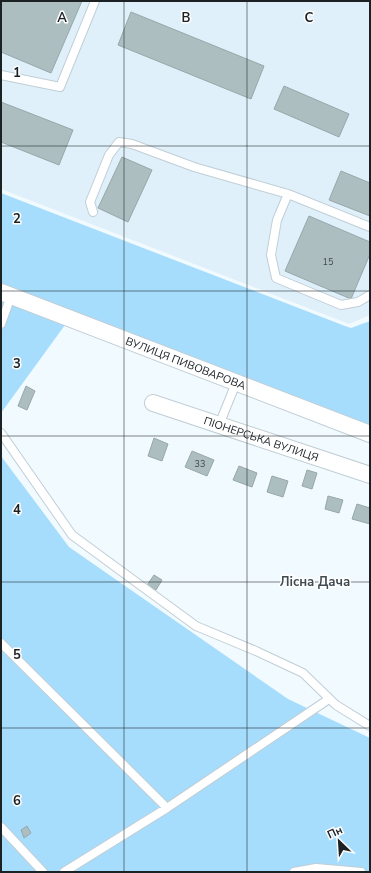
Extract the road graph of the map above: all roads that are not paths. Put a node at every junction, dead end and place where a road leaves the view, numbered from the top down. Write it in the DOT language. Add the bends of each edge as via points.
graph roads {
  1 [pos="95,1"];
  2 [pos="1,75"];
  3 [pos="288,194"];
  4 [pos="93,212"];
  5 [pos="370,227"];
  6 [pos="6,294"];
  7 [pos="370,295"];
  8 [pos="1,324"];
  9 [pos="236,383"];
  10 [pos="153,403"];
  11 [pos="219,425"];
  12 [pos="1,432"];
  13 [pos="370,434"];
  14 [pos="370,475"];
  15 [pos="1,642"];
  16 [pos="329,699"];
  17 [pos="370,726"];
  18 [pos="167,808"];
  19 [pos="1,827"];
  20 [pos="43,872"];
  21 [pos="64,872"];
  22 [pos="294,872"];
  23 [pos="361,872"];
  1 -- 2 [label="lane" via="60,87"];
  3 -- 4 [label="lane" via="119,142 109,155 90,202"];
  3 -- 5 [label="lane"];
  3 -- 7 [label="lane" via="277,220 271,255 276,278 341,305 358,302"];
  6 -- 8 [label="lane"];
  6 -- 9 [label="street, ВУЛИЦЯ ПИВОВАРОВА"];
  9 -- 11 [label="lane"];
  9 -- 13 [label="street, ВУЛИЦЯ ПИВОВАРОВА"];
  10 -- 11 [label="street, ПІОНЕРСЬКА ВУЛИЦЯ"];
  11 -- 14 [label="street, ПІОНЕРСЬКА ВУЛИЦЯ"];
  12 -- 16 [label="lane" via="72,535 196,626 303,673"];
  15 -- 18 [label="lane"];
  16 -- 17 [label="lane"];
  16 -- 18 [label="lane"];
  18 -- 21 [label="lane"];
  19 -- 20 [label="lane"];
  22 -- 23 [label="lane" via="316,868"];
}
